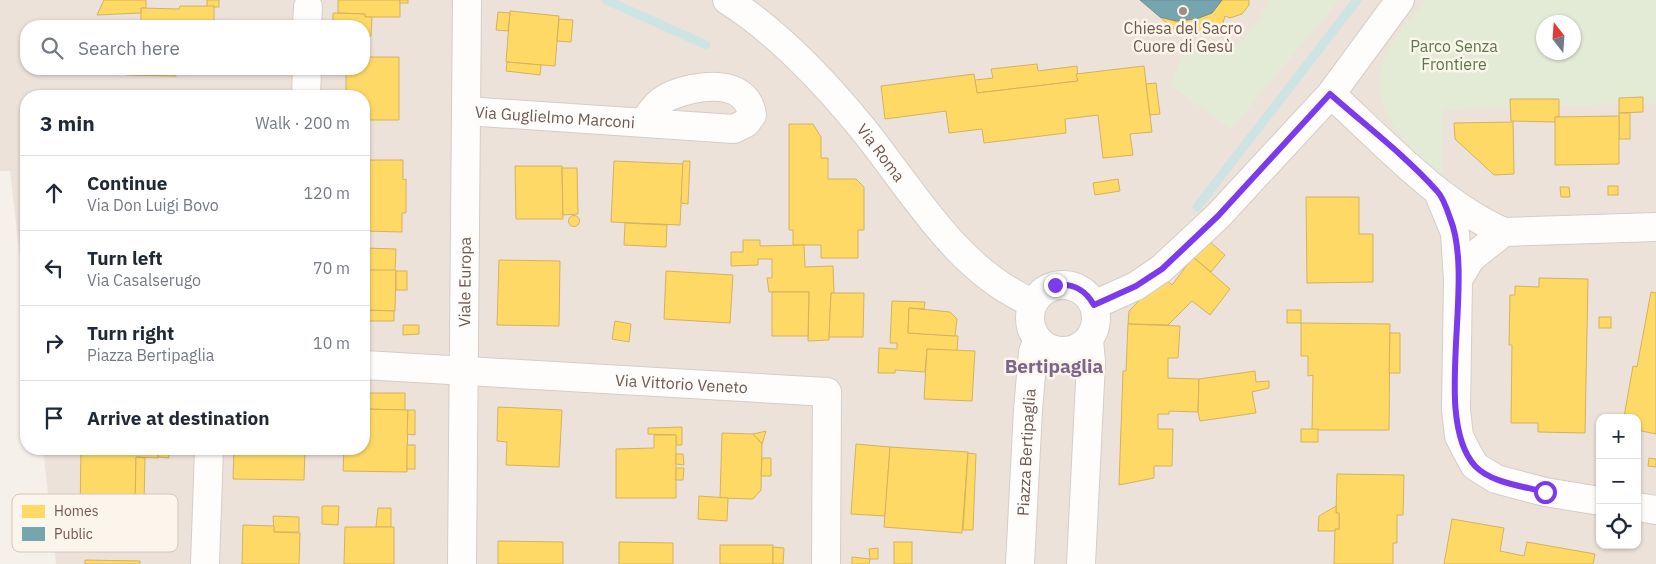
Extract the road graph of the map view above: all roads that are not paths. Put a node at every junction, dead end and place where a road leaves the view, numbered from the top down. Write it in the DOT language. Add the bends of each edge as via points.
graph roads {
  1 [pos="467,0"];
  2 [pos="726,0"];
  3 [pos="1400,0"];
  4 [pos="307,75"];
  5 [pos="306,90"];
  6 [pos="1330,94"];
  7 [pos="466,111"];
  8 [pos="644,122"];
  9 [pos="1438,192"];
  10 [pos="1656,227"];
  11 [pos="1504,232"];
  12 [pos="1458,280"];
  13 [pos="1033,304"];
  14 [pos="1094,305"];
  15 [pos="1038,340"];
  16 [pos="1089,340"];
  17 [pos="370,365"];
  18 [pos="465,370"];
  19 [pos="209,455"];
  20 [pos="1596,500"];
  21 [pos="1641,508"];
  22 [pos="1656,510"];
  23 [pos="205,564"];
  24 [pos="462,564"];
  25 [pos="826,564"];
  26 [pos="1020,564"];
  27 [pos="1081,564"];
  1 -- 7 [label="street, Viale Europa"];
  2 -- 13 [label="street, Via Roma" via="798,57 862,128 949,239 979,270 1014,295"];
  3 -- 6 [label="street"];
  4 -- 5 [label="street"];
  6 -- 9 [label="street"];
  6 -- 14 [label="street" via="1218,216 1162,269 1136,286"];
  7 -- 8 [label="street, Via Guglielmo Marconi"];
  7 -- 18 [label="street, Viale Europa"];
  9 -- 11 [label="street" via="1464,211"];
  9 -- 12 [label="street" via="1455,233"];
  10 -- 11 [label="street"];
  11 -- 12 [label="street" via="1471,258"];
  12 -- 20 [label="street" via="1456,410 1459,436 1476,466 1496,479"];
  13 -- 14 [label="street" via="1046,290 1064,284 1082,290"];
  13 -- 15 [label="street" via="1030,322"];
  14 -- 16 [label="street" via="1096,323"];
  15 -- 16 [label="street" via="1054,350 1064,351 1073,350"];
  15 -- 26 [label="street, Piazza Bertipaglia" via="1033,352 1028,410"];
  16 -- 27 [label="street" via="1091,362"];
  17 -- 18 [label="street, Via Vittorio Veneto"];
  18 -- 24 [label="street, Viale Europa"];
  18 -- 25 [label="street, Via Vittorio Veneto" via="827,392"];
  19 -- 23 [label="street"];
  21 -- 22 [label="street"];
}
